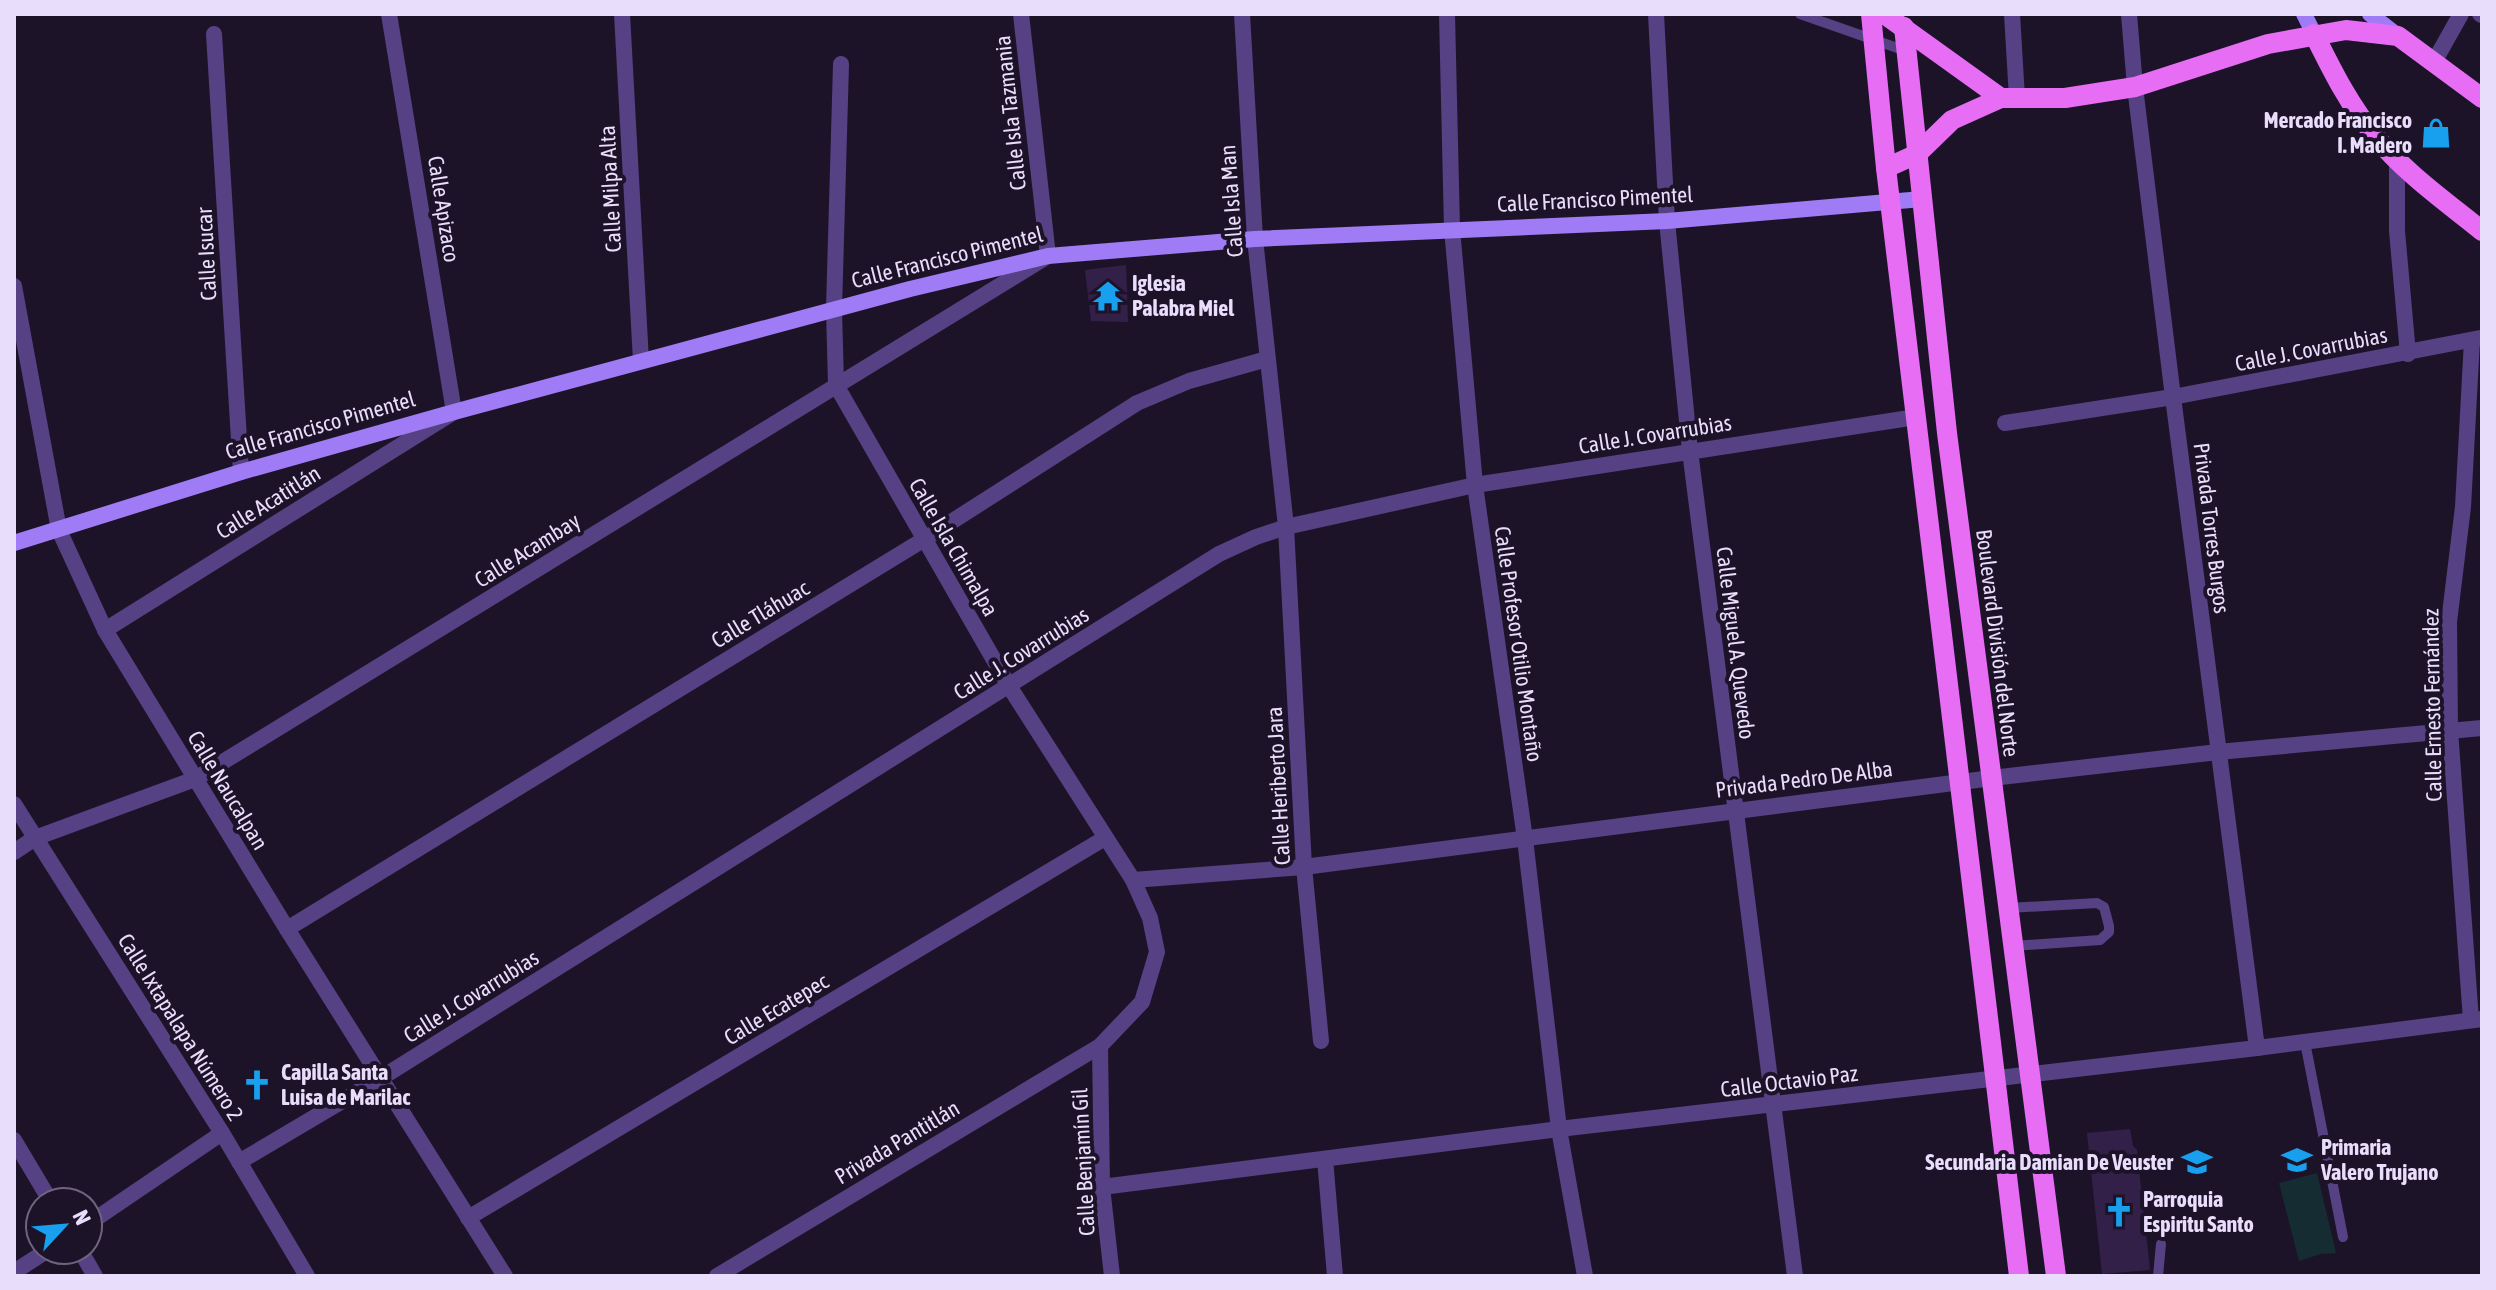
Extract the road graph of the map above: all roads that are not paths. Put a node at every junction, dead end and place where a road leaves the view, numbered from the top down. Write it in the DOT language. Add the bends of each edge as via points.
graph roads {
  1 [pos="389,14"];
  2 [pos="622,14"];
  3 [pos="1021,14"];
  4 [pos="1242,14"];
  5 [pos="1447,14"];
  6 [pos="1656,14"];
  7 [pos="1800,14"];
  8 [pos="1871,14"];
  9 [pos="1884,14"];
  10 [pos="2012,14"];
  11 [pos="2129,14"];
  12 [pos="2304,14"];
  13 [pos="2370,14"];
  14 [pos="2461,14"];
  15 [pos="1903,20"];
  16 [pos="214,34"];
  17 [pos="2314,34"];
  18 [pos="2398,36"];
  19 [pos="1874,41"];
  20 [pos="2268,44"];
  21 [pos="1906,51"];
  22 [pos="2434,62"];
  23 [pos="841,64"];
  24 [pos="2335,75"];
  25 [pos="2135,87"];
  26 [pos="2009,98"];
  27 [pos="2482,98"];
  28 [pos="1917,154"];
  29 [pos="2397,161"];
  30 [pos="1886,168"];
  31 [pos="1922,199"];
  32 [pos="1890,201"];
  33 [pos="1667,221"];
  34 [pos="1452,229"];
  35 [pos="2482,231"];
  36 [pos="1255,239"];
  37 [pos="1048,256"];
  38 [pos="14,286"];
  39 [pos="834,309"];
  40 [pos="2477,339"];
  41 [pos="2408,354"];
  42 [pos="1267,359"];
  43 [pos="641,361"];
  44 [pos="836,385"];
  45 [pos="2173,397"];
  46 [pos="454,412"];
  47 [pos="1916,417"];
  48 [pos="2005,423"];
  49 [pos="1690,451"];
  50 [pos="241,472"];
  51 [pos="1475,485"];
  52 [pos="1286,527"];
  53 [pos="59,530"];
  54 [pos="923,540"];
  55 [pos="14,543"];
  56 [pos="105,630"];
  57 [pos="1009,686"];
  58 [pos="2482,728"];
  59 [pos="2450,730"];
  60 [pos="2218,752"];
  61 [pos="1992,778"];
  62 [pos="195,779"];
  63 [pos="1960,782"];
  64 [pos="14,804"];
  65 [pos="1735,809"];
  66 [pos="35,838"];
  67 [pos="1105,838"];
  68 [pos="1525,839"];
  69 [pos="14,852"];
  70 [pos="1304,867"];
  71 [pos="1133,880"];
  72 [pos="2009,908"];
  73 [pos="287,929"];
  74 [pos="2013,946"];
  75 [pos="2476,1020"];
  76 [pos="1321,1041"];
  77 [pos="2305,1042"];
  78 [pos="1100,1046"];
  79 [pos="2257,1048"];
  80 [pos="2030,1074"];
  81 [pos="381,1078"];
  82 [pos="1996,1078"];
  83 [pos="1775,1105"];
  84 [pos="1559,1129"];
  85 [pos="222,1133"];
  86 [pos="14,1140"];
  87 [pos="1325,1159"];
  88 [pos="239,1162"];
  89 [pos="41,1186"];
  90 [pos="1102,1187"];
  91 [pos="104,1213"];
  92 [pos="468,1218"];
  93 [pos="2343,1237"];
  94 [pos="2161,1244"];
  95 [pos="307,1276"];
  96 [pos="505,1276"];
  97 [pos="717,1276"];
  98 [pos="1112,1276"];
  99 [pos="1335,1276"];
  100 [pos="1585,1276"];
  101 [pos="1795,1276"];
  102 [pos="2019,1276"];
  103 [pos="2056,1276"];
  104 [pos="2158,1276"];
  1 -- 46 [label="street, Calle Apizaco"];
  2 -- 43 [label="street, Calle Milpa Alta"];
  3 -- 37 [label="street, Calle Isla Tazmania"];
  4 -- 36 [label="street, Calle Isla Man"];
  5 -- 34 [label="street, Calle Profesor Otilio Montaño"];
  6 -- 33 [label="street, Calle Miguel A. Quevedo"];
  7 -- 19 [label="lane"];
  8 -- 19 [label="main road"];
  9 -- 15 [label="main road"];
  10 -- 26 [label="street"];
  11 -- 25 [label="street, Privada Torres Burgos"];
  12 -- 17 [label="main road"];
  13 -- 18 [label="main road"];
  14 -- 22 [label="street"];
  15 -- 21 [label="main road, Boulevard División del Norte"];
  15 -- 26 [label="main road"];
  16 -- 50 [label="street, Calle Isucar"];
  17 -- 18 [label="main road" via="2346,30"];
  17 -- 20 [label="main road"];
  17 -- 24 [label="main road"];
  18 -- 22 [label="main road"];
  19 -- 21 [label="lane"];
  19 -- 30 [label="main road"];
  20 -- 24 [label="main road" via="2307,50"];
  20 -- 25 [label="main road"];
  21 -- 28 [label="main road, Boulevard División del Norte"];
  22 -- 27 [label="main road"];
  23 -- 39 [label="street, Calle Isla Chimalpa"];
  24 -- 29 [label="main road" via="2353,108"];
  25 -- 26 [label="main road" via="2065,98"];
  25 -- 45 [label="street, Privada Torres Burgos"];
  26 -- 28 [label="main road" via="1952,120"];
  28 -- 30 [label="main road"];
  28 -- 31 [label="main road, Boulevard División del Norte"];
  29 -- 35 [label="main road"];
  29 -- 41 [label="street"];
  30 -- 32 [label="main road"];
  31 -- 32 [label="main road, Calle Francisco Pimentel"];
  31 -- 61 [label="main road, Boulevard División del Norte"];
  32 -- 33 [label="main road, Calle Francisco Pimentel"];
  32 -- 47 [label="main road"];
  33 -- 34 [label="main road, Calle Francisco Pimentel"];
  33 -- 49 [label="street, Calle Miguel A. Quevedo"];
  34 -- 36 [label="main road, Calle Francisco Pimentel"];
  34 -- 51 [label="street, Calle Profesor Otilio Montaño"];
  36 -- 37 [label="main road, Calle Francisco Pimentel"];
  36 -- 42 [label="street, Calle Isla Man"];
  37 -- 39 [label="main road, Calle Francisco Pimentel"];
  37 -- 44 [label="street, Calle Acambay"];
  38 -- 53 [label="street, Calle Naucalpan"];
  39 -- 43 [label="main road, Calle Francisco Pimentel"];
  39 -- 44 [label="street, Calle Isla Chimalpa"];
  40 -- 41 [label="street, Calle J. Covarrubias"];
  40 -- 59 [label="street, Calle Ernesto Fernández" via="2449,622"];
  41 -- 45 [label="street, Calle J. Covarrubias"];
  42 -- 52 [label="street, Calle Isla Man"];
  42 -- 54 [label="street, Calle Tláhuac" via="1189,381 1137,403"];
  43 -- 46 [label="main road, Calle Francisco Pimentel"];
  44 -- 54 [label="street, Calle Isla Chimalpa"];
  44 -- 62 [label="street, Calle Acambay"];
  45 -- 48 [label="street, Calle J. Covarrubias"];
  45 -- 60 [label="street, Privada Torres Burgos"];
  46 -- 50 [label="main road, Calle Francisco Pimentel"];
  46 -- 56 [label="street, Calle Acatitlán"];
  47 -- 49 [label="street, Calle J. Covarrubias"];
  47 -- 63 [label="main road"];
  49 -- 51 [label="street, Calle J. Covarrubias"];
  49 -- 65 [label="street, Calle Miguel A. Quevedo"];
  50 -- 53 [label="main road, Calle Francisco Pimentel"];
  51 -- 52 [label="street, Calle J. Covarrubias"];
  51 -- 68 [label="street, Calle Profesor Otilio Montaño"];
  52 -- 57 [label="street, Calle J. Covarrubias" via="1219,554"];
  52 -- 70 [label="street, Calle Heriberto Jara"];
  53 -- 55 [label="main road, Calle Francisco Pimentel"];
  53 -- 56 [label="street, Calle Naucalpan"];
  54 -- 57 [label="street, Calle Isla Chimalpa"];
  54 -- 73 [label="street, Calle Tláhuac"];
  56 -- 62 [label="street, Calle Naucalpan"];
  57 -- 67 [label="street, Calle Isla Chimalpa"];
  57 -- 81 [label="street, Calle J. Covarrubias"];
  58 -- 59 [label="street, Privada Pedro De Alba"];
  59 -- 60 [label="street, Privada Pedro De Alba"];
  59 -- 75 [label="street, Calle Ernesto Fernández"];
  60 -- 61 [label="street, Privada Pedro De Alba"];
  60 -- 79 [label="street, Privada Torres Burgos"];
  61 -- 63 [label="street, Privada Pedro De Alba"];
  61 -- 72 [label="main road, Boulevard División del Norte"];
  62 -- 66 [label="street, Calle Acambay"];
  62 -- 73 [label="street, Calle Naucalpan"];
  63 -- 65 [label="street, Privada Pedro De Alba"];
  63 -- 82 [label="main road"];
  64 -- 66 [label="street, Calle Ixtapalapa Número 2"];
  65 -- 68 [label="street, Privada Pedro De Alba"];
  65 -- 83 [label="street, Calle Miguel A. Quevedo"];
  66 -- 69 [label="street, Calle Acambay"];
  66 -- 85 [label="street, Calle Ixtapalapa Número 2"];
  67 -- 71 [label="street, Calle Isla Chimalpa"];
  67 -- 92 [label="street, Calle Ecatepec"];
  68 -- 70 [label="street, Privada Pedro De Alba"];
  68 -- 84 [label="street, Calle Profesor Otilio Montaño"];
  70 -- 71 [label="street, Privada Pedro De Alba"];
  70 -- 76 [label="street, Calle Heriberto Jara"];
  71 -- 78 [label="street, Calle Isla Chimalpa" via="1150,918 1157,952 1142,1002"];
  72 -- 74 [label="main road, Boulevard División del Norte"];
  72 -- 74 [label="lane" via="2097,903 2104,907 2109,926 2100,940"];
  73 -- 81 [label="street, Calle Naucalpan"];
  74 -- 80 [label="main road, Boulevard División del Norte"];
  75 -- 77 [label="street, Calle Octavio Paz"];
  77 -- 79 [label="street, Calle Octavio Paz"];
  77 -- 93 [label="lane"];
  78 -- 90 [label="street, Calle Benjamín Gil"];
  78 -- 97 [label="street, Privada Pantitlán"];
  79 -- 80 [label="street, Calle Octavio Paz"];
  80 -- 82 [label="street, Calle Octavio Paz"];
  80 -- 103 [label="main road, Boulevard División del Norte"];
  81 -- 88 [label="street, Calle J. Covarrubias"];
  81 -- 92 [label="street, Calle Naucalpan"];
  82 -- 83 [label="street, Calle Octavio Paz"];
  82 -- 102 [label="main road"];
  83 -- 84 [label="street, Calle Octavio Paz"];
  83 -- 101 [label="street, Calle Miguel A. Quevedo"];
  84 -- 87 [label="street, Calle Octavio Paz"];
  84 -- 100 [label="street, Calle Profesor Otilio Montaño"];
  85 -- 88 [label="street, Calle Ixtapalapa Número 2"];
  85 -- 91 [label="street"];
  86 -- 89 [label="street"];
  87 -- 90 [label="street, Calle Octavio Paz"];
  87 -- 99 [label="street"];
  88 -- 95 [label="street, Calle Ixtapalapa Número 2"];
  90 -- 98 [label="street, Calle Benjamín Gil"];
  92 -- 96 [label="street, Calle Naucalpan"];
  94 -- 104 [label="lane"];
}
